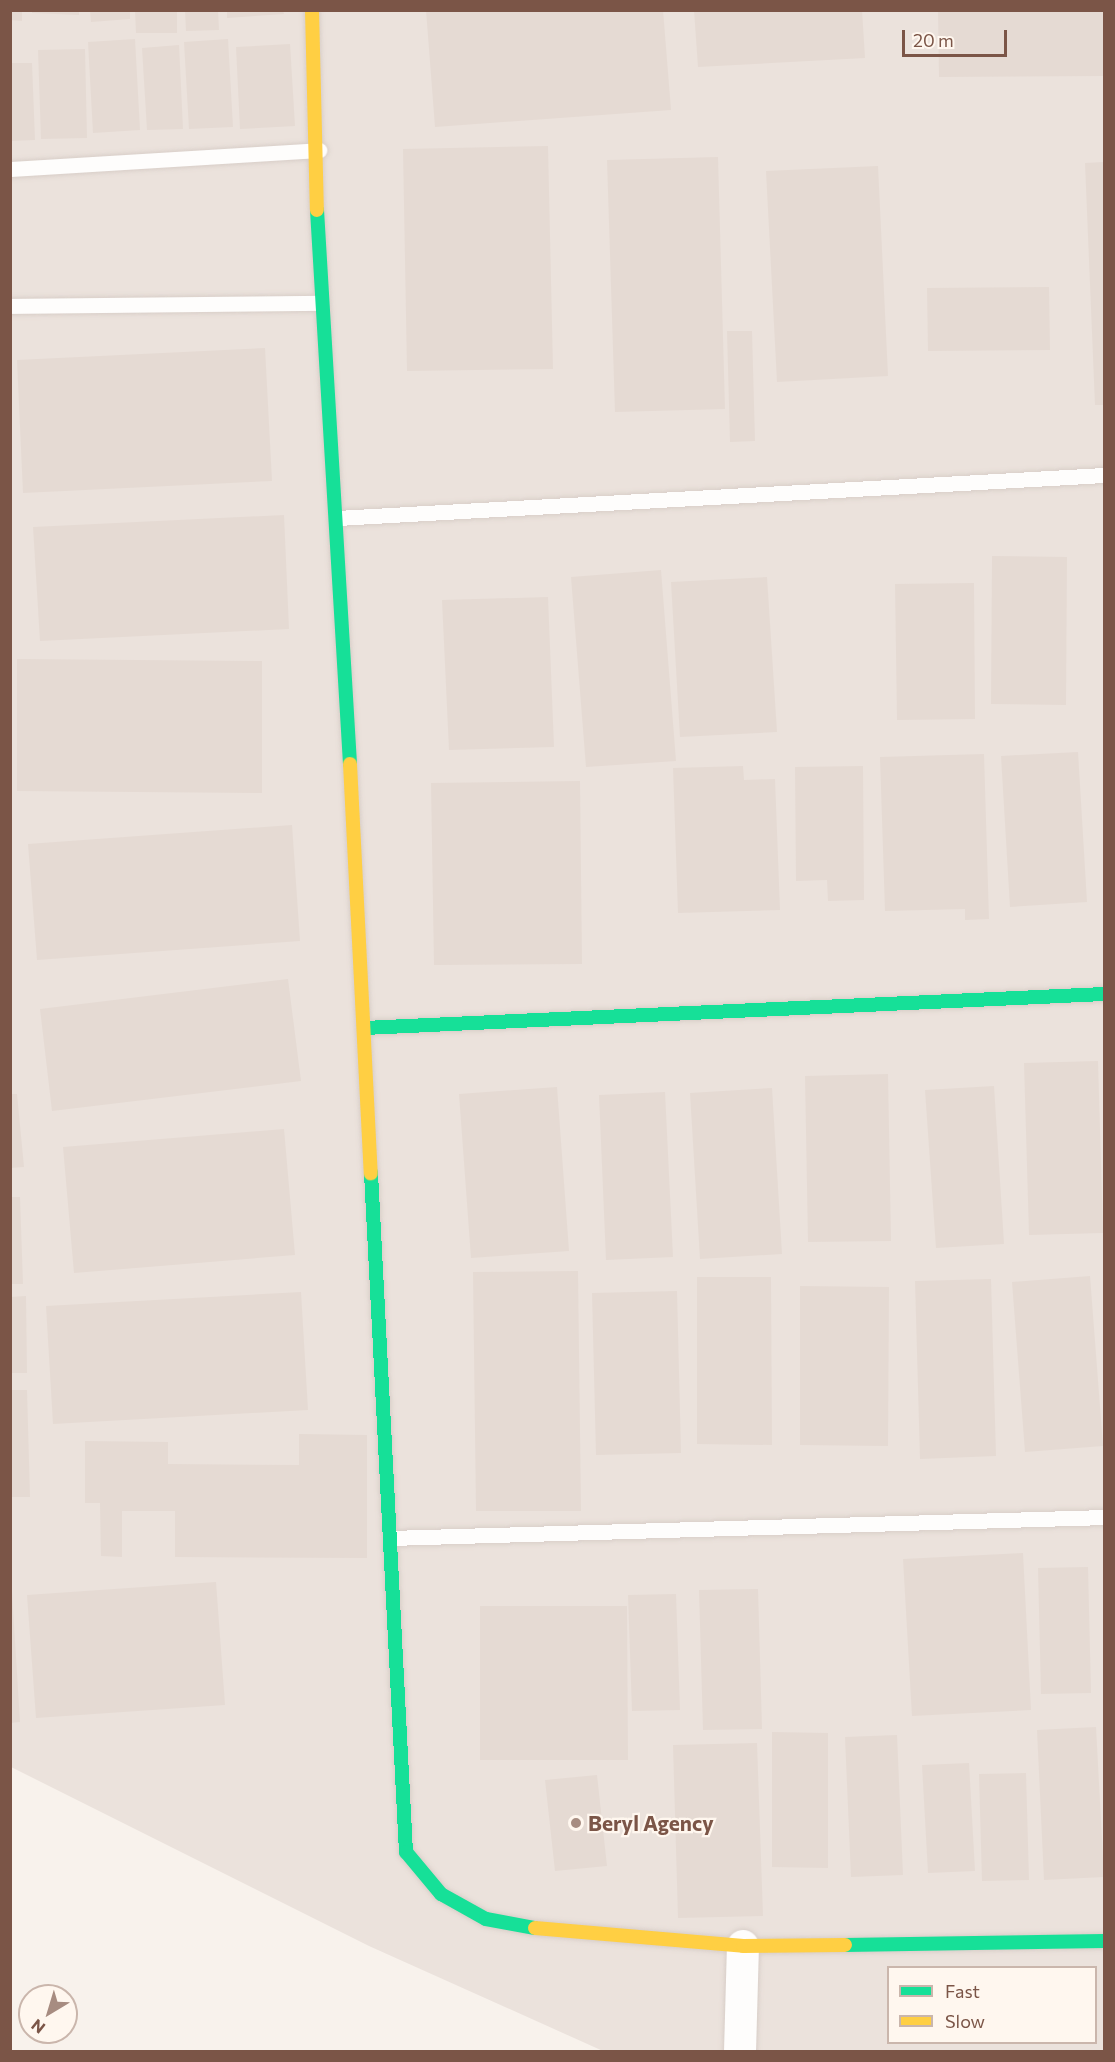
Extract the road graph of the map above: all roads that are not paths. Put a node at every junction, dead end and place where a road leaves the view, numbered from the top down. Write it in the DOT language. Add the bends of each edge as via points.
graph roads {
  1 [pos="312,10"];
  2 [pos="319,150"];
  3 [pos="10,169"];
  4 [pos="320,303"];
  5 [pos="10,306"];
  6 [pos="1104,475"];
  7 [pos="337,518"];
  8 [pos="1104,994"];
  9 [pos="364,1028"];
  10 [pos="1104,1516"];
  11 [pos="390,1538"];
  12 [pos="1104,1941"];
  13 [pos="743,1946"];
  14 [pos="740,2052"];
  1 -- 2 [label="street"];
  2 -- 3 [label="lane"];
  2 -- 4 [label="street"];
  4 -- 5 [label="lane"];
  4 -- 7 [label="street"];
  6 -- 7 [label="lane"];
  7 -- 9 [label="street"];
  8 -- 9 [label="street"];
  9 -- 11 [label="street"];
  10 -- 11 [label="lane"];
  11 -- 13 [label="street" via="406,1852 441,1894 486,1919 531,1927"];
  12 -- 13 [label="street"];
  13 -- 14 [label="street"];
}
